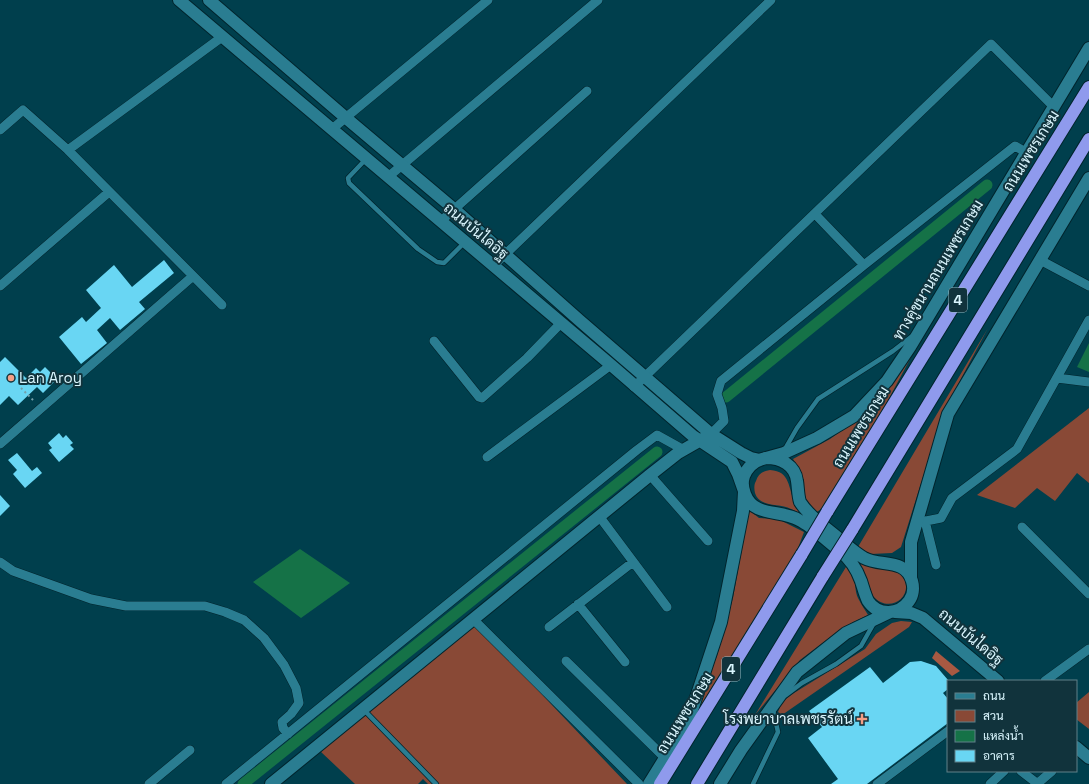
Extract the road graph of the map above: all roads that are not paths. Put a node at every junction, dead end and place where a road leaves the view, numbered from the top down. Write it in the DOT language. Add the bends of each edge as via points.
graph roads {
  1 [pos="178,0"];
  2 [pos="209,0"];
  3 [pos="488,0"];
  4 [pos="598,0"];
  5 [pos="771,0"];
  6 [pos="222,37"];
  7 [pos="1089,48"];
  8 [pos="1089,87"];
  9 [pos="587,91"];
  10 [pos="1054,107"];
  11 [pos="346,118"];
  12 [pos="332,129"];
  13 [pos="0,130"];
  14 [pos="1089,139"];
  15 [pos="68,150"];
  16 [pos="1027,152"];
  17 [pos="367,158"];
  18 [pos="403,165"];
  19 [pos="388,177"];
  20 [pos="1089,178"];
  21 [pos="109,192"];
  22 [pos="454,209"];
  23 [pos="814,214"];
  24 [pos="441,222"];
  25 [pos="465,242"];
  26 [pos="505,254"];
  27 [pos="1040,260"];
  28 [pos="864,265"];
  29 [pos="493,266"];
  30 [pos="193,276"];
  31 [pos="0,286"];
  32 [pos="1089,286"];
  33 [pos="222,305"];
  34 [pos="1089,320"];
  35 [pos="562,323"];
  36 [pos="921,329"];
  37 [pos="434,341"];
  38 [pos="611,365"];
  39 [pos="645,376"];
  40 [pos="1057,378"];
  41 [pos="1089,382"];
  42 [pos="634,387"];
  43 [pos="712,434"];
  44 [pos="700,441"];
  45 [pos="0,444"];
  46 [pos="684,450"];
  47 [pos="784,453"];
  48 [pos="487,457"];
  49 [pos="763,459"];
  50 [pos="650,474"];
  51 [pos="744,491"];
  52 [pos="599,516"];
  53 [pos="921,522"];
  54 [pos="1022,527"];
  55 [pos="708,541"];
  56 [pos="0,562"];
  57 [pos="633,562"];
  58 [pos="936,565"];
  59 [pos="911,577"];
  60 [pos="913,591"];
  61 [pos="1089,594"];
  62 [pos="578,604"];
  63 [pos="667,607"];
  64 [pos="892,612"];
  65 [pos="877,618"];
  66 [pos="923,618"];
  67 [pos="473,619"];
  68 [pos="549,626"];
  69 [pos="1089,649"];
  70 [pos="566,661"];
  71 [pos="624,662"];
  72 [pos="997,680"];
  73 [pos="1046,680"];
  74 [pos="774,704"];
  75 [pos="363,709"];
  76 [pos="947,732"];
  77 [pos="288,734"];
  78 [pos="1077,749"];
  79 [pos="190,750"];
  80 [pos="665,758"];
  81 [pos="1089,758"];
  82 [pos="1003,772"];
  83 [pos="1022,772"];
  84 [pos="1051,772"];
  85 [pos="149,784"];
  86 [pos="226,784"];
  87 [pos="271,784"];
  88 [pos="436,784"];
  89 [pos="639,784"];
  90 [pos="649,784"];
  91 [pos="660,784"];
  92 [pos="697,784"];
  93 [pos="720,784"];
  94 [pos="753,784"];
  95 [pos="877,784"];
  96 [pos="990,784"];
  97 [pos="1037,784"];
  1 -- 6 [label="main road, ถนนบันไดอิฐ"];
  2 -- 11 [label="main road, ถนนบันไดอิฐ"];
  3 -- 11 [label="street"];
  4 -- 18 [label="street"];
  5 -- 26 [label="street"];
  6 -- 12 [label="main road, ถนนบันไดอิฐ"];
  6 -- 15 [label="street"];
  7 -- 10 [label="main road, ทางคู่ขนานถนนเพชรเกษม / 4"];
  8 -- 91 [label="highway, ถนนเพชรเกษม / 4, bridge"];
  9 -- 22 [label="street"];
  10 -- 16 [label="main road, ทางคู่ขนานถนนเพชรเกษม / 4"];
  10 -- 23 [label="street" via="990,44"];
  11 -- 12 [label="street"];
  11 -- 18 [label="main road, ถนนบันไดอิฐ"];
  12 -- 17 [label="main road, ถนนบันไดอิฐ"];
  13 -- 15 [label="street" via="23,110"];
  14 -- 92 [label="highway, 4, bridge"];
  15 -- 21 [label="street"];
  16 -- 28 [label="street" via="1015,146"];
  16 -- 36 [label="main road, ทางคู่ขนานถนนเพชรเกษม / 4"];
  17 -- 19 [label="main road, ถนนบันไดอิฐ"];
  17 -- 25 [label="lane" via="348,178 349,183 418,249 444,263"];
  18 -- 19 [label="street"];
  18 -- 22 [label="main road, ถนนบันไดอิฐ"];
  19 -- 24 [label="main road, ถนนบันไดอิฐ"];
  20 -- 27 [label="main road"];
  21 -- 30 [label="street"];
  21 -- 31 [label="street"];
  22 -- 24 [label="street"];
  22 -- 26 [label="main road, ถนนบันไดอิฐ"];
  23 -- 28 [label="street"];
  23 -- 39 [label="street"];
  24 -- 25 [label="main road, ถนนบันไดอิฐ"];
  25 -- 29 [label="main road, ถนนบันไดอิฐ"];
  26 -- 29 [label="street"];
  26 -- 39 [label="main road, ถนนบันไดอิฐ"];
  27 -- 32 [label="street"];
  27 -- 53 [label="main road" via="948,414"];
  28 -- 43 [label="street" via="721,381 717,394 724,422"];
  29 -- 35 [label="main road, ถนนบันไดอิฐ"];
  30 -- 33 [label="street"];
  30 -- 45 [label="street"];
  34 -- 40 [label="street"];
  35 -- 37 [label="street" via="482,398"];
  35 -- 38 [label="main road, ถนนบันไดอิฐ"];
  36 -- 47 [label="lane" via="893,351 818,399 797,428"];
  36 -- 47 [label="main road, ทางคู่ขนานถนนเพชรเกษม / 4" via="887,381 854,416 817,438"];
  38 -- 42 [label="main road, ถนนบันไดอิฐ"];
  38 -- 48 [label="street"];
  39 -- 42 [label="street"];
  39 -- 43 [label="main road, ถนนบันไดอิฐ"];
  40 -- 41 [label="street"];
  40 -- 53 [label="street" via="1017,449 952,498 941,518"];
  42 -- 44 [label="main road, ถนนบันไดอิฐ"];
  43 -- 44 [label="main road"];
  43 -- 49 [label="main road, ถนนบันไดอิฐ" via="751,458"];
  44 -- 46 [label="main road"];
  44 -- 51 [label="main road, ถนนบันไดอิฐ" via="732,462"];
  46 -- 50 [label="main road"];
  46 -- 77 [label="street" via="658,435 636,450"];
  47 -- 49 [label="main road, ทางคู่ขนานถนนเพชรเกษม / 4"];
  49 -- 51 [label="main road" via="754,463 746,472"];
  49 -- 59 [label="main road, ถนนบันไดอิฐ" via="782,460 789,466 797,479 800,501 808,512 851,548 864,558 877,563 901,567"];
  50 -- 52 [label="main road"];
  50 -- 55 [label="street"];
  51 -- 64 [label="main road" via="749,502 756,508 799,519 844,554 860,579 868,600 878,610"];
  51 -- 80 [label="main road, 4" via="743,511 721,622 689,719"];
  52 -- 57 [label="street"];
  52 -- 67 [label="main road"];
  53 -- 58 [label="street"];
  53 -- 59 [label="main road" via="911,542"];
  54 -- 61 [label="street"];
  56 -- 77 [label="street" via="13,571 91,599 126,606 205,606 244,620 264,638 284,665 296,688 298,703 282,722"];
  57 -- 62 [label="street"];
  57 -- 63 [label="street"];
  59 -- 60 [label="main road, ถนนบันไดอิฐ"];
  60 -- 64 [label="main road" via="906,605"];
  60 -- 66 [label="main road, ถนนบันไดอิฐ" via="916,606"];
  62 -- 68 [label="street"];
  62 -- 71 [label="street"];
  64 -- 65 [label="main road"];
  64 -- 66 [label="main road, ถนนบันไดอิฐ" via="912,613"];
  65 -- 74 [label="main road" via="846,633 797,672"];
  65 -- 74 [label="lane" via="861,646"];
  66 -- 72 [label="main road, ถนนบันไดอิฐ"];
  67 -- 75 [label="main road"];
  67 -- 89 [label="street"];
  69 -- 73 [label="street"];
  70 -- 80 [label="street"];
  74 -- 93 [label="main road"];
  74 -- 94 [label="lane" via="778,732"];
  75 -- 87 [label="main road"];
  75 -- 88 [label="lane"];
  76 -- 95 [label="street"];
  77 -- 86 [label="street"];
  78 -- 81 [label="main road"];
  79 -- 85 [label="street"];
  80 -- 90 [label="main road, 4"];
  82 -- 96 [label="street"];
  83 -- 97 [label="street"];
  84 -- 97 [label="street"];
}
